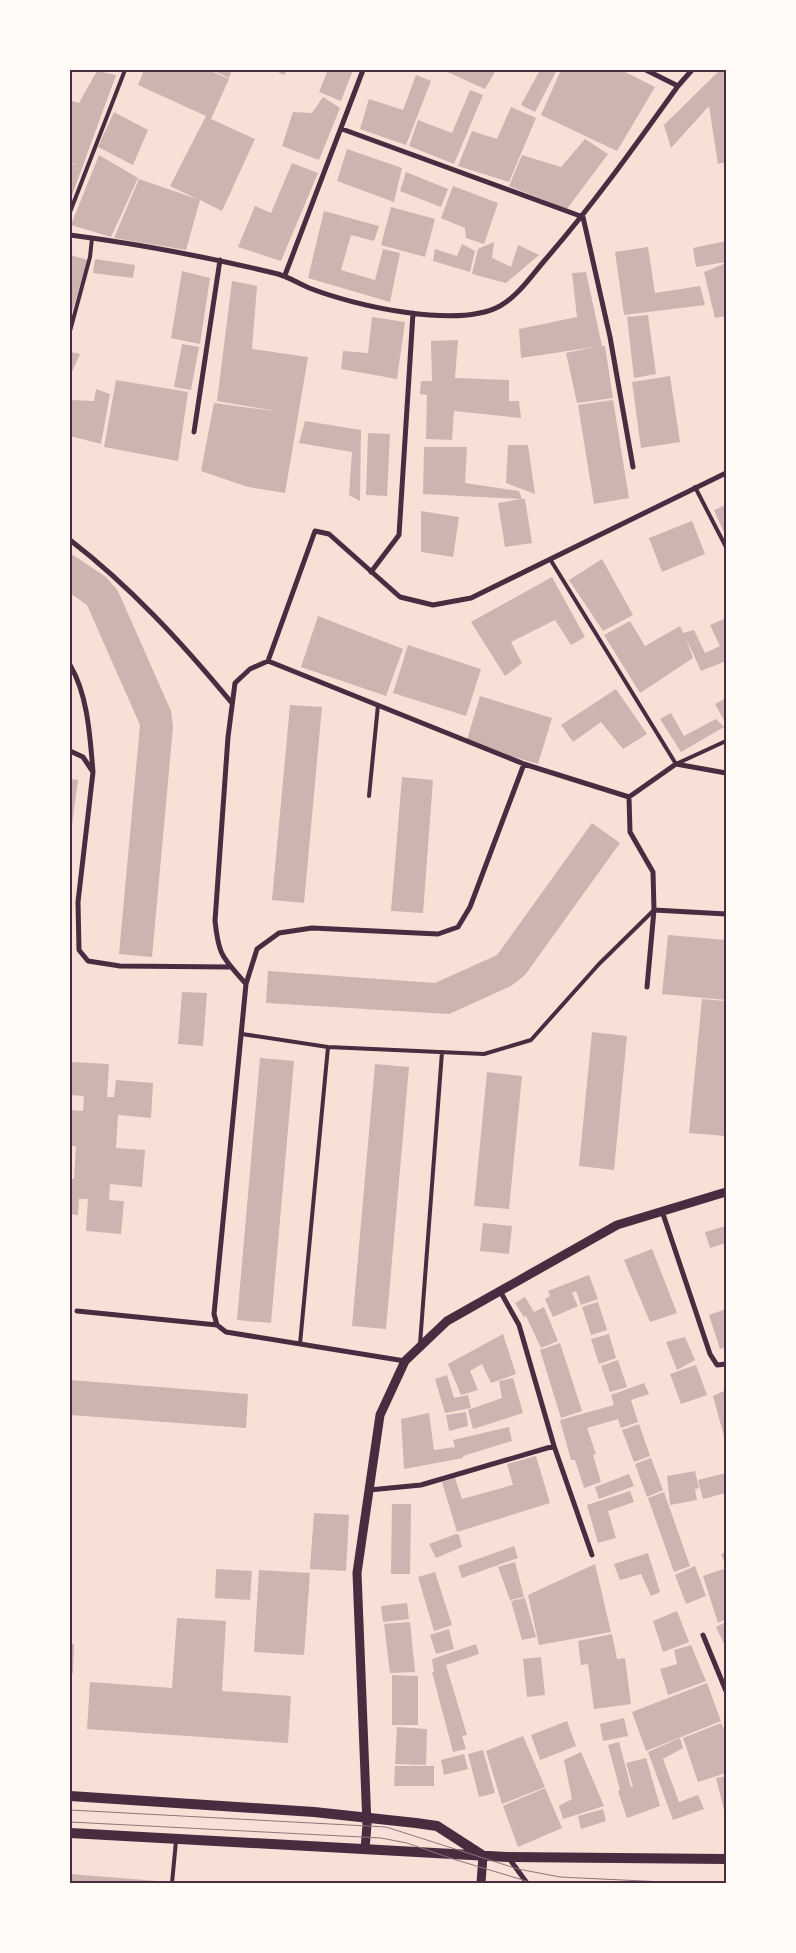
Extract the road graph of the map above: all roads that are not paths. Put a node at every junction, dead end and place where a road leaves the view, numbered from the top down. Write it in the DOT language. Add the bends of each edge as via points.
graph roads {
  1 [pos="125,70"];
  2 [pos="362,70"];
  3 [pos="646,70"];
  4 [pos="692,70"];
  5 [pos="678,86"];
  6 [pos="342,129"];
  7 [pos="70,212"];
  8 [pos="583,217"];
  9 [pos="70,235"];
  10 [pos="92,238"];
  11 [pos="220,260"];
  12 [pos="285,275"];
  13 [pos="413,313"];
  14 [pos="70,331"];
  15 [pos="194,432"];
  16 [pos="633,467"];
  17 [pos="726,472"];
  18 [pos="695,487"];
  19 [pos="70,540"];
  20 [pos="726,547"];
  21 [pos="550,559"];
  22 [pos="371,572"];
  23 [pos="268,661"];
  24 [pos="70,665"];
  25 [pos="231,702"];
  26 [pos="378,705"];
  27 [pos="726,741"];
  28 [pos="70,751"];
  29 [pos="524,764"];
  30 [pos="676,764"];
  31 [pos="93,772"];
  32 [pos="726,774"];
  33 [pos="369,796"];
  34 [pos="629,798"];
  35 [pos="654,910"];
  36 [pos="726,914"];
  37 [pos="229,967"];
  38 [pos="246,984"];
  39 [pos="646,987"];
  40 [pos="242,1034"];
  41 [pos="328,1047"];
  42 [pos="442,1052"];
  43 [pos="726,1192"];
  44 [pos="662,1211"];
  45 [pos="500,1291"];
  46 [pos="77,1311"];
  47 [pos="217,1325"];
  48 [pos="300,1344"];
  49 [pos="420,1347"];
  50 [pos="405,1361"];
  51 [pos="726,1364"];
  52 [pos="554,1446"];
  53 [pos="369,1490"];
  54 [pos="592,1555"];
  55 [pos="703,1635"];
  56 [pos="726,1691"];
  57 [pos="70,1796"];
  58 [pos="366,1816"];
  59 [pos="70,1833"];
  60 [pos="176,1839"];
  61 [pos="365,1849"];
  62 [pos="483,1856"];
  63 [pos="507,1857"];
  64 [pos="726,1859"];
  65 [pos="172,1883"];
  66 [pos="481,1883"];
  67 [pos="526,1883"];
  1 -- 7 [label="lane"];
  2 -- 6 [label="street"];
  3 -- 5 [label="street"];
  4 -- 5 [label="street"];
  5 -- 8 [label="street"];
  6 -- 8 [label="street"];
  6 -- 12 [label="street"];
  8 -- 13 [label="street" via="523,286 500,306 470,316"];
  8 -- 16 [label="street" via="610,337"];
  9 -- 10 [label="street"];
  10 -- 11 [label="street"];
  10 -- 14 [label="lane" via="90,258"];
  11 -- 12 [label="street"];
  11 -- 15 [label="street"];
  12 -- 13 [label="street" via="311,289 361,304"];
  13 -- 22 [label="street" via="399,535"];
  17 -- 18 [label="street"];
  18 -- 20 [label="lane"];
  18 -- 21 [label="street"];
  19 -- 25 [label="street" via="104,566 150,610"];
  21 -- 22 [label="street" via="471,598 433,605 400,596"];
  21 -- 30 [label="lane"];
  22 -- 23 [label="street" via="329,534 315,532"];
  23 -- 25 [label="street" via="250,669 235,683"];
  23 -- 26 [label="street"];
  24 -- 31 [label="street" via="77,677 89,731"];
  25 -- 37 [label="street" via="215,921 218,948"];
  26 -- 29 [label="street"];
  26 -- 33 [label="lane"];
  27 -- 30 [label="lane"];
  28 -- 31 [label="street" via="83,758"];
  29 -- 34 [label="street"];
  29 -- 38 [label="street" via="470,907 458,927 438,934 312,928 279,933 258,949"];
  30 -- 32 [label="street"];
  30 -- 34 [label="street"];
  31 -- 37 [label="street" via="78,902 79,950 88,961 120,966"];
  34 -- 35 [label="street" via="630,832 653,872"];
  35 -- 36 [label="street"];
  35 -- 39 [label="street"];
  35 -- 42 [label="lane" via="599,964 531,1040 484,1054"];
  37 -- 38 [label="street"];
  38 -- 40 [label="street"];
  40 -- 41 [label="lane"];
  40 -- 47 [label="street" via="214,1314"];
  41 -- 42 [label="lane"];
  41 -- 48 [label="lane"];
  42 -- 49 [label="lane"];
  43 -- 44 [label="street"];
  44 -- 45 [label="street" via="616,1225"];
  44 -- 51 [label="street" via="710,1354 717,1365"];
  45 -- 49 [label="street" via="447,1321"];
  45 -- 52 [label="street" via="519,1324"];
  46 -- 47 [label="street"];
  47 -- 48 [label="street" via="226,1332"];
  48 -- 50 [label="street"];
  49 -- 50 [label="street"];
  50 -- 53 [label="street" via="380,1415"];
  52 -- 53 [label="street" via="421,1485"];
  52 -- 54 [label="street"];
  53 -- 58 [label="street" via="356,1573"];
  55 -- 56 [label="street"];
  57 -- 58 [label="main road"];
  58 -- 61 [label="street"];
  58 -- 62 [label="main road" via="437,1826"];
  59 -- 60 [label="main road"];
  60 -- 61 [label="main road"];
  60 -- 65 [label="lane"];
  61 -- 62 [label="main road"];
  62 -- 63 [label="main road"];
  62 -- 66 [label="street"];
  63 -- 64 [label="main road"];
  63 -- 67 [label="street"];
}
